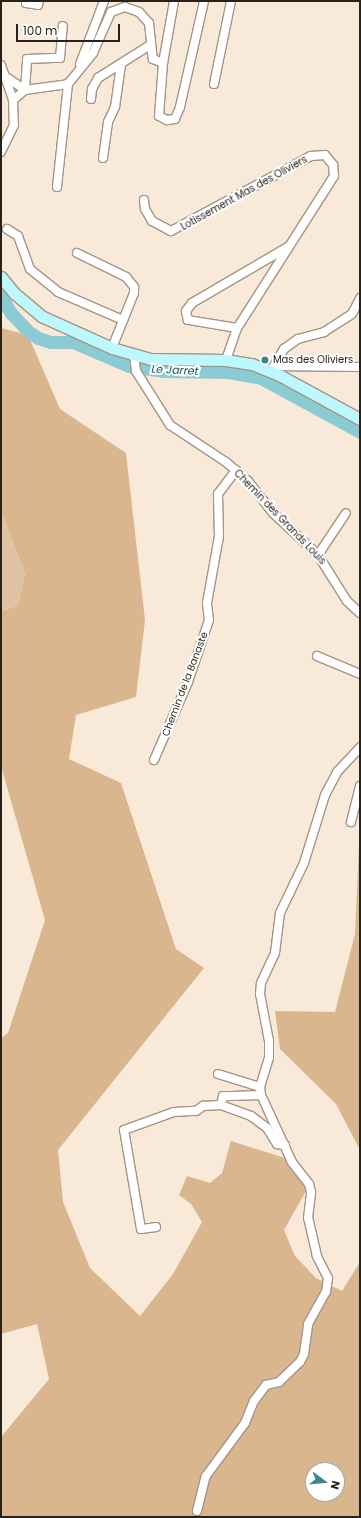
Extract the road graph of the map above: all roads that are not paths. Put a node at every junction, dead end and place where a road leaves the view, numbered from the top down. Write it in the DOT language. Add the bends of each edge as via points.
graph roads {
  1 [pos="26,1"];
  2 [pos="39,1"];
  3 [pos="174,1"];
  4 [pos="204,1"];
  5 [pos="231,1"];
  6 [pos="106,2"];
  7 [pos="63,26"];
  8 [pos="150,45"];
  9 [pos="163,64"];
  10 [pos="1,65"];
  11 [pos="121,65"];
  12 [pos="77,70"];
  13 [pos="6,77"];
  14 [pos="68,84"];
  15 [pos="214,84"];
  16 [pos="25,90"];
  17 [pos="91,99"];
  18 [pos="14,100"];
  19 [pos="1,152"];
  20 [pos="103,158"];
  21 [pos="56,187"];
  22 [pos="144,200"];
  23 [pos="7,229"];
  24 [pos="289,247"];
  25 [pos="77,253"];
  26 [pos="1,277"];
  27 [pos="360,298"];
  28 [pos="123,320"];
  29 [pos="237,328"];
  30 [pos="112,348"];
  31 [pos="226,360"];
  32 [pos="135,363"];
  33 [pos="360,367"];
  34 [pos="272,368"];
  35 [pos="360,419"];
  36 [pos="236,470"];
  37 [pos="346,513"];
  38 [pos="318,555"];
  39 [pos="360,613"];
  40 [pos="317,656"];
  41 [pos="360,674"];
  42 [pos="360,746"];
  43 [pos="154,760"];
  44 [pos="360,786"];
  45 [pos="351,822"];
  46 [pos="218,1074"];
  47 [pos="260,1091"];
  48 [pos="221,1106"];
  49 [pos="285,1145"];
  50 [pos="156,1227"];
  51 [pos="198,1511"];
  1 -- 2 [label="street" via="38,5"];
  3 -- 9 [label="street"];
  4 -- 9 [label="street" via="175,119 167,120 159,116"];
  5 -- 15 [label="street"];
  6 -- 12 [label="street" via="97,15"];
  7 -- 16 [label="street" via="60,58 27,59"];
  8 -- 9 [label="street" via="153,59"];
  8 -- 11 [label="street"];
  8 -- 12 [label="street" via="149,23 145,18 135,10 120,8 111,12 93,53"];
  10 -- 13 [label="street"];
  11 -- 17 [label="street" via="98,78 92,89"];
  11 -- 20 [label="street" via="115,107 108,118"];
  12 -- 14 [label="street"];
  13 -- 16 [label="street"];
  13 -- 18 [label="street"];
  14 -- 16 [label="street"];
  14 -- 21 [label="street"];
  16 -- 18 [label="street"];
  18 -- 19 [label="street" via="14,125"];
  22 -- 24 [label="street, Lotissement Mas des Oliviers" via="145,209 156,224 171,231 311,156 325,156 333,165 334,176"];
  23 -- 28 [label="street" via="18,236 30,269 58,292"];
  24 -- 29 [label="street, Lotissement Mas des Oliviers"];
  24 -- 29 [label="street, Lotissement Mas des Oliviers" via="192,303 186,311 188,320"];
  25 -- 28 [label="street" via="126,277 133,284 134,293"];
  26 -- 30 [label="main road" via="14,293 41,316"];
  27 -- 34 [label="street" via="352,314 324,332 298,339 284,349"];
  28 -- 30 [label="street"];
  29 -- 31 [label="street, Lotissement Mas des Oliviers"];
  30 -- 32 [label="main road"];
  31 -- 32 [label="main road" via="150,359"];
  31 -- 34 [label="main road"];
  32 -- 36 [label="street, Chemin des Grands Louis" via="170,425"];
  33 -- 34 [label="street"];
  34 -- 35 [label="main road"];
  36 -- 38 [label="street, Chemin des Grands Louis" via="273,513"];
  36 -- 43 [label="street, Chemin de la Banaste" via="218,494 219,536 207,603 209,620 188,682"];
  37 -- 38 [label="street"];
  38 -- 39 [label="street, Chemin des Grands Louis" via="347,600"];
  40 -- 41 [label="street"];
  42 -- 47 [label="street" via="331,782 304,863 289,889 279,917 275,953 261,983 260,994 269,1052"];
  44 -- 45 [label="street"];
  46 -- 47 [label="street"];
  47 -- 48 [label="street" via="223,1096"];
  47 -- 49 [label="street"];
  48 -- 49 [label="street" via="256,1119 267,1128 277,1144"];
  48 -- 50 [label="street" via="203,1106 196,1111 174,1112 124,1130 141,1229"];
  49 -- 51 [label="street" via="292,1162 310,1188 308,1218 314,1244 328,1278 326,1292 308,1324 304,1354 300,1362 279,1382 266,1385 254,1401 245,1423 206,1476"];
}
